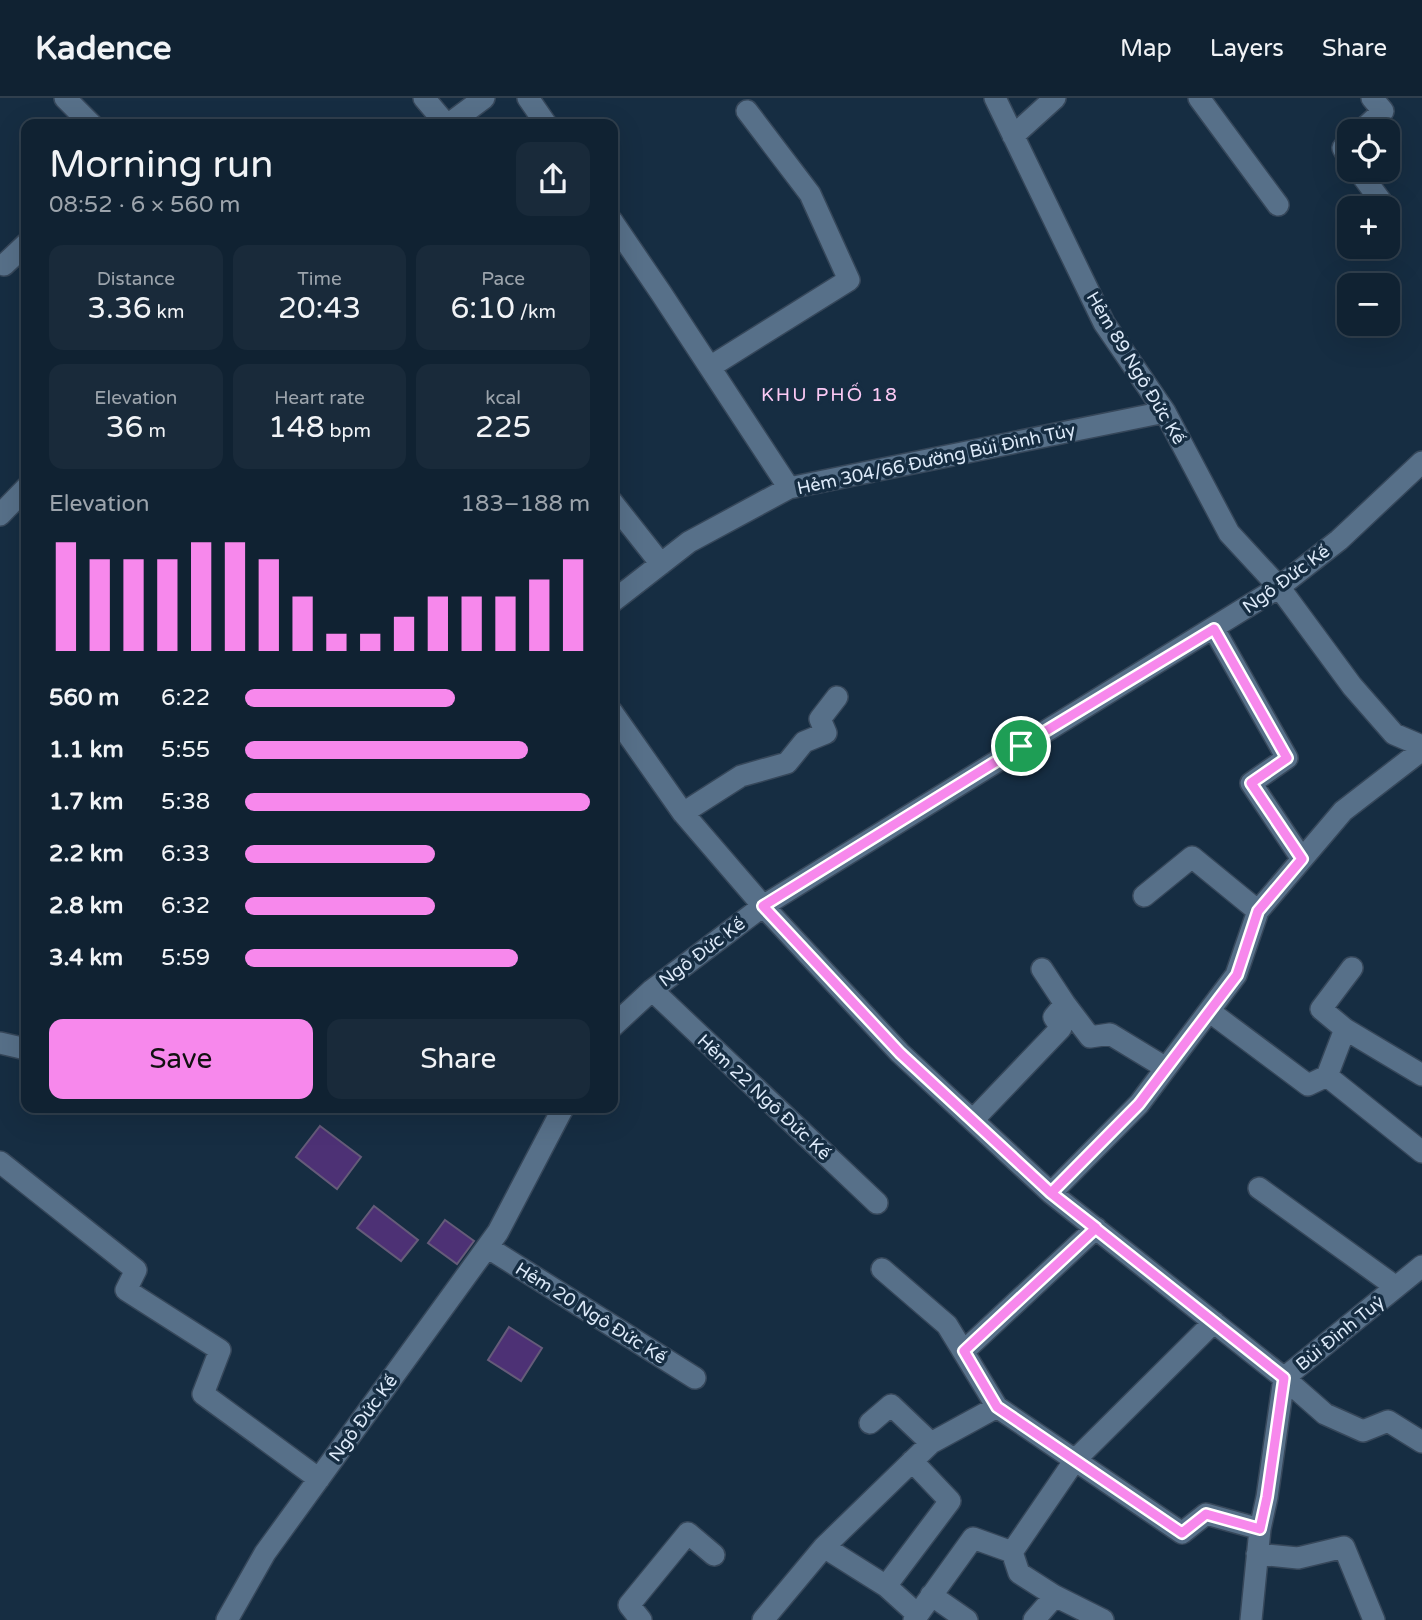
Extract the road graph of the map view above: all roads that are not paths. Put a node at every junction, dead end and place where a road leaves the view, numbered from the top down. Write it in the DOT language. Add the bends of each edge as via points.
graph roads {
  1 [pos="65,98"];
  2 [pos="424,98"];
  3 [pos="484,98"];
  4 [pos="528,98"];
  5 [pos="995,98"];
  6 [pos="1055,98"];
  7 [pos="1199,98"];
  8 [pos="1372,98"];
  9 [pos="747,111"];
  10 [pos="86,119"];
  11 [pos="443,119"];
  12 [pos="455,119"];
  13 [pos="543,119"];
  14 [pos="1374,119"];
  15 [pos="1013,136"];
  16 [pos="1278,205"];
  17 [pos="618,230"];
  18 [pos="21,249"];
  19 [pos="5,265"];
  20 [pos="710,367"];
  21 [pos="1165,412"];
  22 [pos="1422,462"];
  23 [pos="789,488"];
  24 [pos="21,495"];
  25 [pos="618,510"];
  26 [pos="0,515"];
  27 [pos="661,564"];
  28 [pos="1279,587"];
  29 [pos="618,597"];
  30 [pos="1214,629"];
  31 [pos="837,697"];
  32 [pos="618,721"];
  33 [pos="1422,748"];
  34 [pos="683,813"];
  35 [pos="1302,859"];
  36 [pos="1144,896"];
  37 [pos="763,906"];
  38 [pos="1258,911"];
  39 [pos="1352,968"];
  40 [pos="1042,969"];
  41 [pos="652,990"];
  42 [pos="1065,1004"];
  43 [pos="1209,1011"];
  44 [pos="618,1021"];
  45 [pos="1345,1029"];
  46 [pos="1166,1068"];
  47 [pos="1422,1075"];
  48 [pos="1327,1076"];
  49 [pos="560,1113"];
  50 [pos="973,1120"];
  51 [pos="1422,1152"];
  52 [pos="0,1163"];
  53 [pos="1259,1188"];
  54 [pos="1051,1193"];
  55 [pos="877,1203"];
  56 [pos="1096,1228"];
  57 [pos="487,1247"];
  58 [pos="1422,1266"];
  59 [pos="883,1269"];
  60 [pos="1396,1287"];
  61 [pos="1214,1322"];
  62 [pos="964,1351"];
  63 [pos="695,1378"];
  64 [pos="1284,1378"];
  65 [pos="997,1407"];
  66 [pos="870,1423"];
  67 [pos="1422,1442"];
  68 [pos="931,1443"];
  69 [pos="1074,1460"];
  70 [pos="912,1461"];
  71 [pos="319,1479"];
  72 [pos="1260,1529"];
  73 [pos="824,1547"];
  74 [pos="1013,1552"];
  75 [pos="1257,1554"];
  76 [pos="714,1555"];
  77 [pos="886,1586"];
  78 [pos="931,1595"];
  79 [pos="1055,1596"];
  80 [pos="915,1617"];
  81 [pos="227,1620"];
  82 [pos="641,1620"];
  83 [pos="763,1620"];
  84 [pos="967,1620"];
  85 [pos="1034,1620"];
  86 [pos="1103,1620"];
  87 [pos="1251,1620"];
  88 [pos="1374,1620"];
  1 -- 10 [label="street"];
  2 -- 11 [label="street"];
  3 -- 12 [label="street"];
  4 -- 13 [label="street"];
  5 -- 15 [label="street, Hẻm 89 Ngô Đức Kế"];
  6 -- 15 [label="street"];
  7 -- 16 [label="street"];
  8 -- 14 [label="street" via="1383,111"];
  9 -- 20 [label="street" via="810,194 849,279"];
  15 -- 21 [label="street, Hẻm 89 Ngô Đức Kế" via="1104,323"];
  17 -- 20 [label="street"];
  18 -- 19 [label="street"];
  20 -- 23 [label="street"];
  21 -- 23 [label="street, Hẻm 304/66 Đường Bùi Đình Túy"];
  21 -- 28 [label="street, Hẻm 89 Ngô Đức Kế" via="1229,533"];
  22 -- 28 [label="street, Ngô Đức Kế" via="1339,540"];
  23 -- 27 [label="street, Hẻm 304/66 Đường Bùi Đình Túy" via="689,542"];
  24 -- 26 [label="street"];
  25 -- 27 [label="street"];
  27 -- 29 [label="street, Hẻm 304/66 Đường Bùi Đình Túy"];
  28 -- 30 [label="street, Ngô Đức Kế"];
  28 -- 33 [label="street, Hẻm 89 Ngô Đức Kế" via="1352,686 1394,734"];
  30 -- 35 [label="street" via="1287,758 1251,783"];
  30 -- 37 [label="street, Ngô Đức Kế"];
  31 -- 34 [label="street" via="820,719 826,733 804,742 787,762 741,776"];
  32 -- 34 [label="street"];
  33 -- 35 [label="street" via="1343,811"];
  34 -- 37 [label="street"];
  35 -- 38 [label="street"];
  36 -- 38 [label="street" via="1192,857"];
  37 -- 41 [label="street, Ngô Đức Kế"];
  37 -- 50 [label="street" via="900,1053"];
  38 -- 43 [label="street" via="1237,975"];
  39 -- 45 [label="street" via="1321,1009"];
  40 -- 42 [label="street"];
  41 -- 44 [label="street, Ngô Đức Kế"];
  41 -- 55 [label="street, Hẻm 22 Ngô Đức Kế"];
  42 -- 46 [label="street" via="1090,1037 1110,1034"];
  42 -- 50 [label="street" via="1054,1017 1061,1028"];
  43 -- 46 [label="street"];
  43 -- 48 [label="street" via="1308,1085"];
  45 -- 47 [label="street"];
  45 -- 48 [label="street"];
  46 -- 54 [label="street" via="1139,1104"];
  48 -- 51 [label="street"];
  49 -- 57 [label="street, Ngô Đức Kế"];
  50 -- 54 [label="street"];
  52 -- 71 [label="street" via="136,1270 126,1290 220,1350 203,1394"];
  53 -- 60 [label="street"];
  54 -- 56 [label="street"];
  56 -- 61 [label="street"];
  56 -- 62 [label="street"];
  57 -- 63 [label="street, Hẻm 20 Ngô Đức Kế"];
  57 -- 71 [label="street, Ngô Đức Kế"];
  58 -- 60 [label="street, Bùi Đình Tuý"];
  59 -- 62 [label="street" via="947,1325"];
  60 -- 64 [label="street, Bùi Đình Tuý"];
  61 -- 64 [label="street"];
  61 -- 69 [label="street"];
  62 -- 65 [label="street"];
  64 -- 67 [label="street" via="1325,1414 1363,1431 1388,1421"];
  64 -- 72 [label="street, Bùi Đình Tuý"];
  65 -- 68 [label="street"];
  65 -- 69 [label="street"];
  66 -- 68 [label="street" via="891,1405"];
  68 -- 70 [label="street"];
  69 -- 72 [label="street" via="1182,1533 1206,1514"];
  69 -- 74 [label="street"];
  70 -- 73 [label="street"];
  70 -- 77 [label="street" via="950,1501"];
  71 -- 81 [label="street, Ngô Đức Kế" via="265,1553"];
  72 -- 75 [label="street, Bùi Đình Tuý"];
  73 -- 77 [label="street"];
  73 -- 83 [label="street"];
  74 -- 78 [label="street" via="973,1538"];
  74 -- 79 [label="street" via="1019,1573"];
  75 -- 87 [label="street, Bùi Đình Tuý"];
  75 -- 88 [label="street" via="1298,1558 1344,1546"];
  76 -- 82 [label="street" via="688,1533 629,1605"];
  77 -- 80 [label="street"];
  78 -- 80 [label="street"];
  78 -- 84 [label="street"];
  79 -- 85 [label="street"];
  79 -- 86 [label="street"];
}
